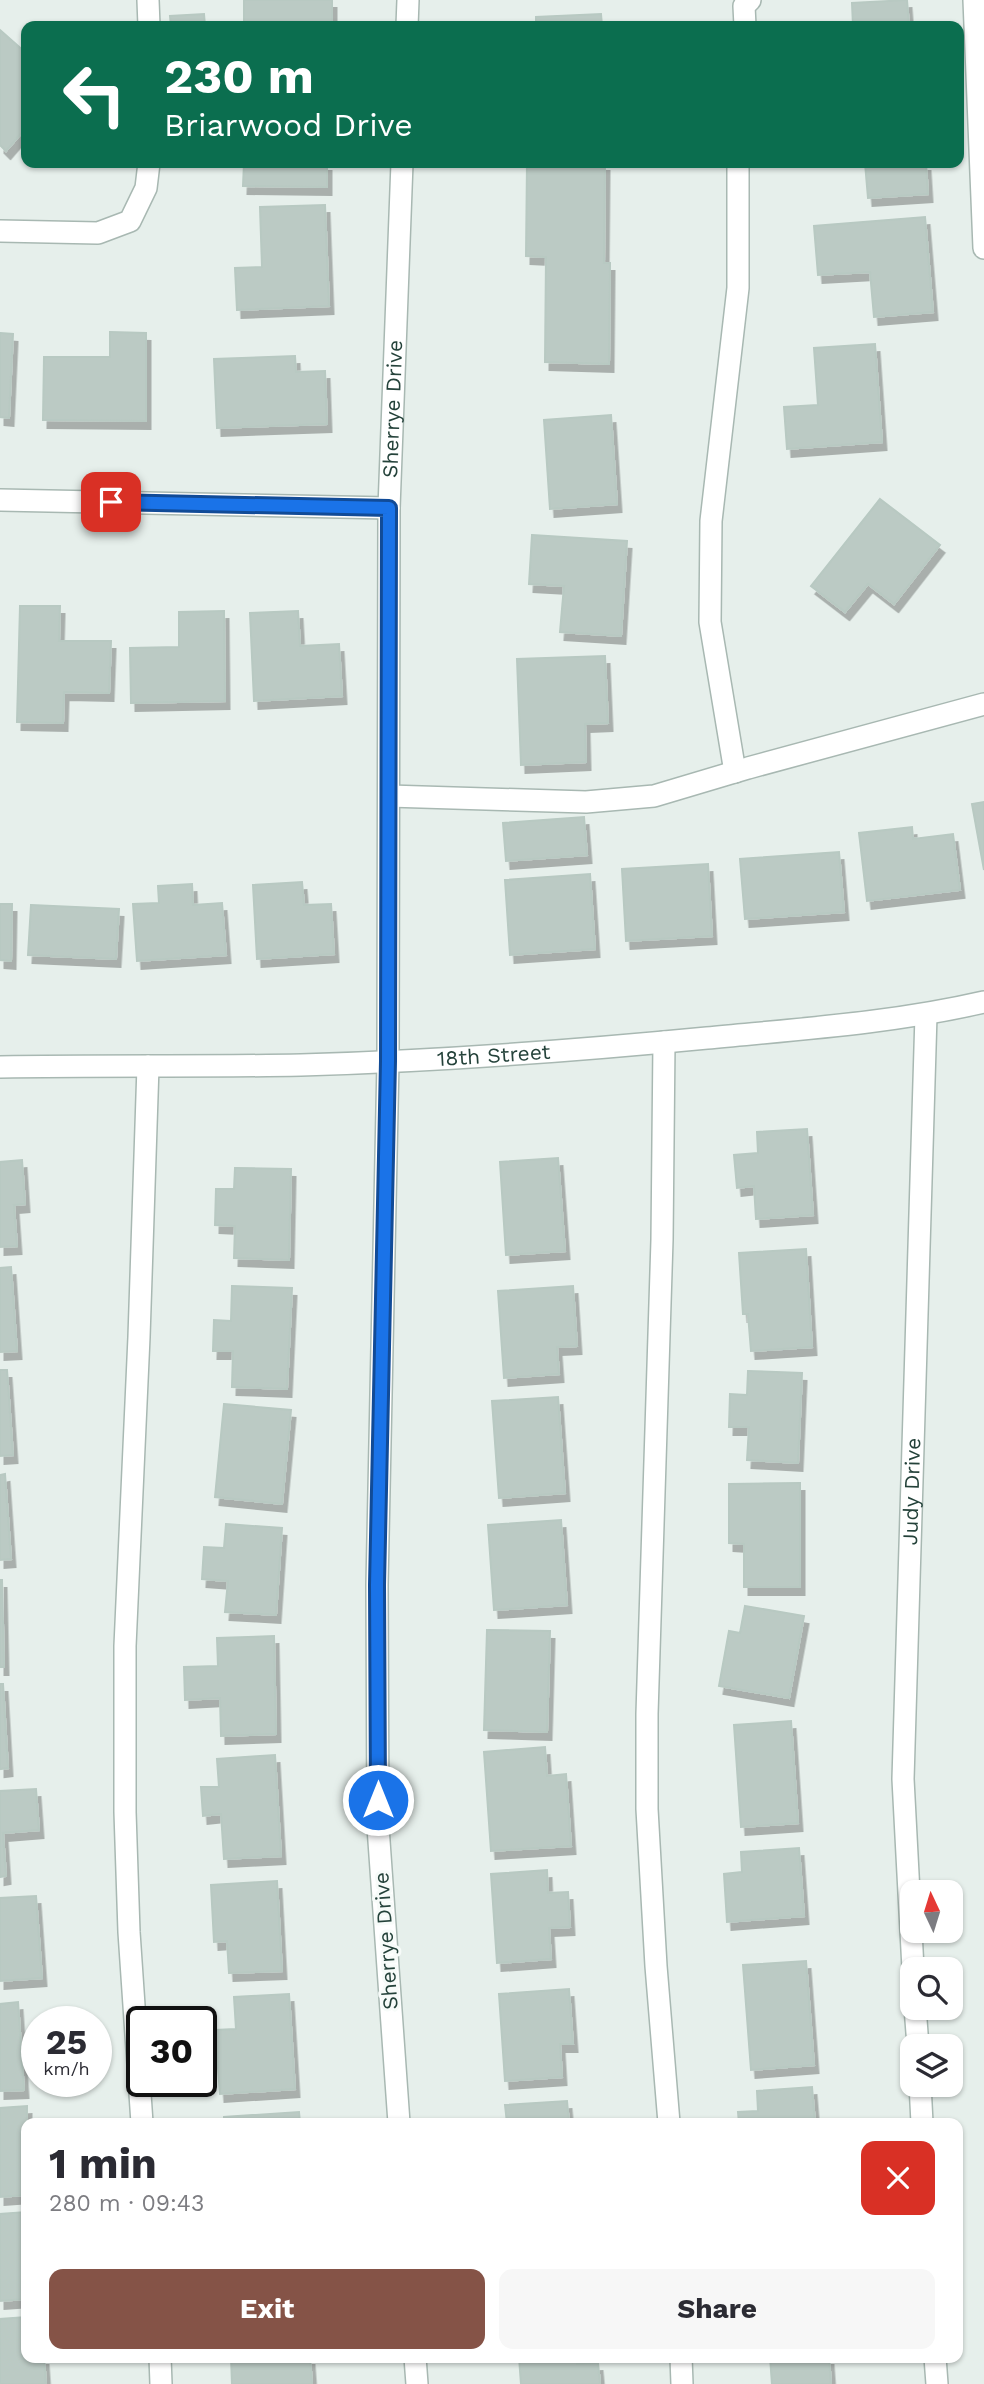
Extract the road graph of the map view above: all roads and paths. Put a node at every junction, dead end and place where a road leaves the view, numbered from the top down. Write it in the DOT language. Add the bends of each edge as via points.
graph roads {
  1 [pos="148,0"];
  2 [pos="408,0"];
  3 [pos="750,0"];
  4 [pos="974,0"];
  5 [pos="149,21"];
  6 [pos="407,21"];
  7 [pos="745,21"];
  8 [pos="148,168"];
  9 [pos="402,168"];
  10 [pos="738,168"];
  11 [pos="0,231"];
  12 [pos="984,248"];
  13 [pos="0,500"];
  14 [pos="389,508"];
  15 [pos="984,704"];
  16 [pos="735,772"];
  17 [pos="389,796"];
  18 [pos="984,1002"];
  19 [pos="926,1015"];
  20 [pos="664,1042"];
  21 [pos="388,1061"];
  22 [pos="148,1066"];
  23 [pos="0,1067"];
  24 [pos="912,1957"];
  25 [pos="921,2097"];
  26 [pos="142,2118"];
  27 [pos="399,2118"];
  28 [pos="669,2118"];
  29 [pos="922,2118"];
  30 [pos="160,2363"];
  31 [pos="415,2363"];
  32 [pos="681,2363"];
  33 [pos="935,2363"];
  34 [pos="161,2384"];
  35 [pos="417,2384"];
  36 [pos="682,2384"];
  37 [pos="937,2384"];
  1 -- 5 [label="street"];
  2 -- 6 [label="street"];
  3 -- 7 [label="street" via="744,6"];
  4 -- 12 [label="street"];
  8 -- 11 [label="street" via="146,188 130,221 97,233"];
  9 -- 14 [label="street, Sherrye Drive"];
  10 -- 16 [label="street" via="738,288 712,521 710,622"];
  13 -- 14 [label="street"];
  14 -- 17 [label="street, Sherrye Drive"];
  15 -- 16 [label="street"];
  16 -- 17 [label="street" via="654,796 586,802"];
  17 -- 21 [label="street, Sherrye Drive"];
  18 -- 19 [label="street, 18th Street"];
  19 -- 20 [label="street, 18th Street"];
  19 -- 24 [label="street, Judy Drive" via="903,1779"];
  20 -- 21 [label="street, 18th Street"];
  20 -- 28 [label="street" via="647,1796"];
  21 -- 22 [label="street, 18th Street"];
  21 -- 27 [label="street, Sherrye Drive" via="377,1585 378,1827"];
  22 -- 23 [label="street, 18th Street"];
  22 -- 26 [label="street" via="125,1646 128,1906"];
  25 -- 29 [label="street"];
  30 -- 34 [label="street"];
  31 -- 35 [label="street"];
  32 -- 36 [label="street"];
  33 -- 37 [label="street"];
}
